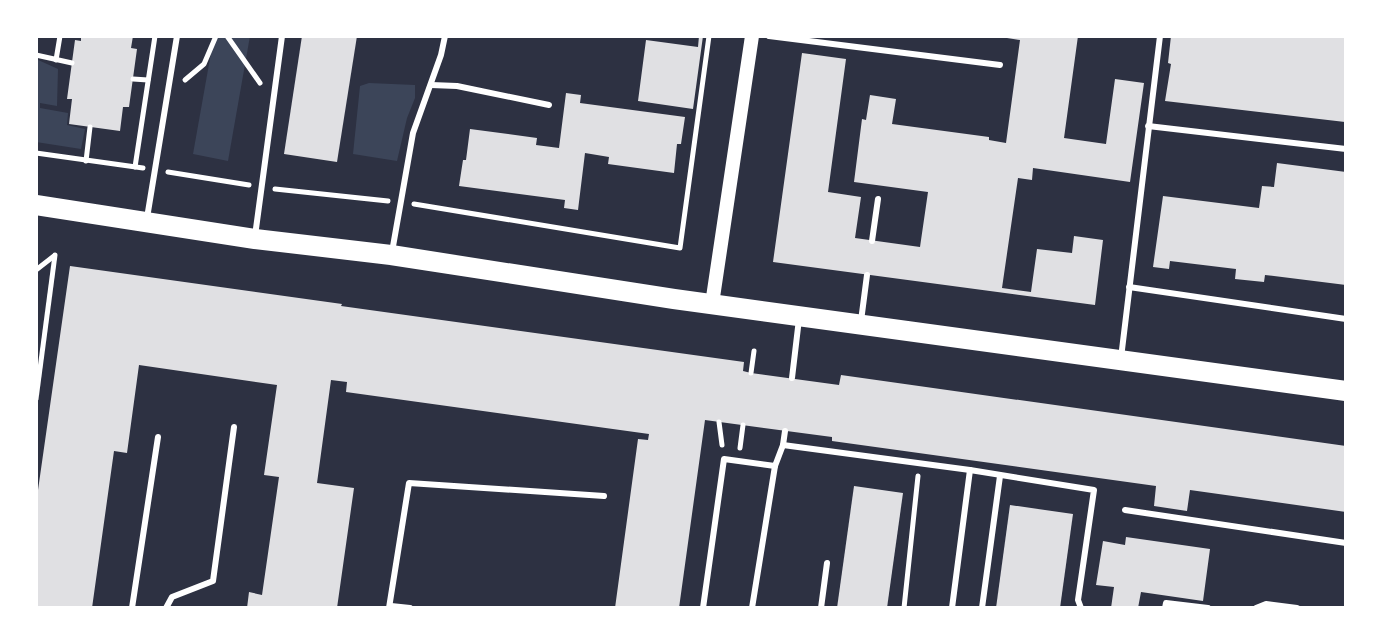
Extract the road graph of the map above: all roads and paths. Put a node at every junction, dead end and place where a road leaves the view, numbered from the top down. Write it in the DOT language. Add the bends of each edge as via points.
graph roads {
  1 [pos="60,36"];
  2 [pos="155,36"];
  3 [pos="177,36"];
  4 [pos="216,36"];
  5 [pos="227,36"];
  6 [pos="282,36"];
  7 [pos="445,36"];
  8 [pos="709,36"];
  9 [pos="752,36"];
  10 [pos="769,36"];
  11 [pos="1160,36"];
  12 [pos="36,55"];
  13 [pos="56,60"];
  14 [pos="72,63"];
  15 [pos="1000,65"];
  16 [pos="133,79"];
  17 [pos="148,80"];
  18 [pos="170,82"];
  19 [pos="431,85"];
  20 [pos="272,101"];
  21 [pos="549,105"];
  22 [pos="1148,126"];
  23 [pos="90,127"];
  24 [pos="1346,149"];
  25 [pos="36,153"];
  26 [pos="86,161"];
  27 [pos="135,167"];
  28 [pos="154,170"];
  29 [pos="262,188"];
  30 [pos="878,199"];
  31 [pos="400,202"];
  32 [pos="36,205"];
  33 [pos="146,223"];
  34 [pos="255,239"];
  35 [pos="872,241"];
  36 [pos="391,255"];
  37 [pos="36,270"];
  38 [pos="867,275"];
  39 [pos="1129,287"];
  40 [pos="712,304"];
  41 [pos="799,316"];
  42 [pos="1346,319"];
  43 [pos="860,324"];
  44 [pos="754,351"];
  45 [pos="1121,360"];
  46 [pos="751,373"];
  47 [pos="792,378"];
  48 [pos="1346,391"];
  49 [pos="36,399"];
  50 [pos="719,422"];
  51 [pos="234,427"];
  52 [pos="785,431"];
  53 [pos="158,437"];
  54 [pos="783,445"];
  55 [pos="724,459"];
  56 [pos="920,464"];
  57 [pos="775,466"];
  58 [pos="970,470"];
  59 [pos="1000,476"];
  60 [pos="604,496"];
  61 [pos="1125,510"];
  62 [pos="1346,543"];
  63 [pos="827,563"];
  64 [pos="390,607"];
  65 [pos="132,608"];
  66 [pos="166,608"];
  67 [pos="410,608"];
  68 [pos="703,608"];
  69 [pos="752,608"];
  70 [pos="821,608"];
  71 [pos="904,608"];
  72 [pos="952,608"];
  73 [pos="982,608"];
  74 [pos="1081,608"];
  75 [pos="1165,608"];
  76 [pos="1208,608"];
  77 [pos="1256,608"];
  78 [pos="1297,608"];
  1 -- 13 [label="path"];
  2 -- 17 [label="path"];
  3 -- 18 [label="lane"];
  4 -- 18 [label="path" via="204,64 187,79"];
  5 -- 20 [label="path"];
  6 -- 20 [label="lane"];
  7 -- 19 [label="lane"];
  8 -- 31 [label="path" via="680,248"];
  9 -- 40 [label="street"];
  10 -- 15 [label="lane"];
  11 -- 22 [label="lane"];
  12 -- 13 [label="path"];
  13 -- 14 [label="path"];
  16 -- 17 [label="path"];
  17 -- 27 [label="path"];
  18 -- 28 [label="lane"];
  19 -- 21 [label="lane"];
  19 -- 31 [label="lane" via="413,133"];
  20 -- 29 [label="lane"];
  22 -- 24 [label="lane"];
  22 -- 39 [label="lane"];
  23 -- 26 [label="path"];
  25 -- 26 [label="path"];
  26 -- 27 [label="path"];
  27 -- 28 [label="path"];
  28 -- 29 [label="path"];
  28 -- 33 [label="lane"];
  29 -- 31 [label="path"];
  29 -- 34 [label="lane"];
  30 -- 35 [label="lane"];
  31 -- 36 [label="lane"];
  32 -- 33 [label="main road"];
  33 -- 34 [label="main road"];
  34 -- 36 [label="main road"];
  36 -- 40 [label="main road"];
  37 -- 49 [label="path" via="55,255"];
  38 -- 43 [label="lane"];
  39 -- 42 [label="lane"];
  39 -- 45 [label="lane"];
  40 -- 41 [label="main road"];
  41 -- 43 [label="main road"];
  41 -- 47 [label="lane"];
  43 -- 45 [label="main road"];
  44 -- 46 [label="path"];
  45 -- 48 [label="main road"];
  50 -- 55 [label="path"];
  51 -- 66 [label="lane" via="213,581 172,597"];
  52 -- 54 [label="lane"];
  53 -- 65 [label="lane"];
  54 -- 56 [label="lane"];
  54 -- 57 [label="lane"];
  55 -- 57 [label="lane"];
  55 -- 68 [label="lane"];
  56 -- 58 [label="lane"];
  56 -- 71 [label="path"];
  57 -- 69 [label="lane"];
  58 -- 59 [label="lane"];
  58 -- 72 [label="lane"];
  59 -- 73 [label="lane"];
  59 -- 74 [label="lane" via="1094,490"];
  60 -- 64 [label="lane" via="409,483"];
  61 -- 62 [label="lane"];
  63 -- 70 [label="lane"];
  64 -- 67 [label="lane"];
  75 -- 76 [label="lane" via="1166,603"];
  77 -- 78 [label="lane"];
}
